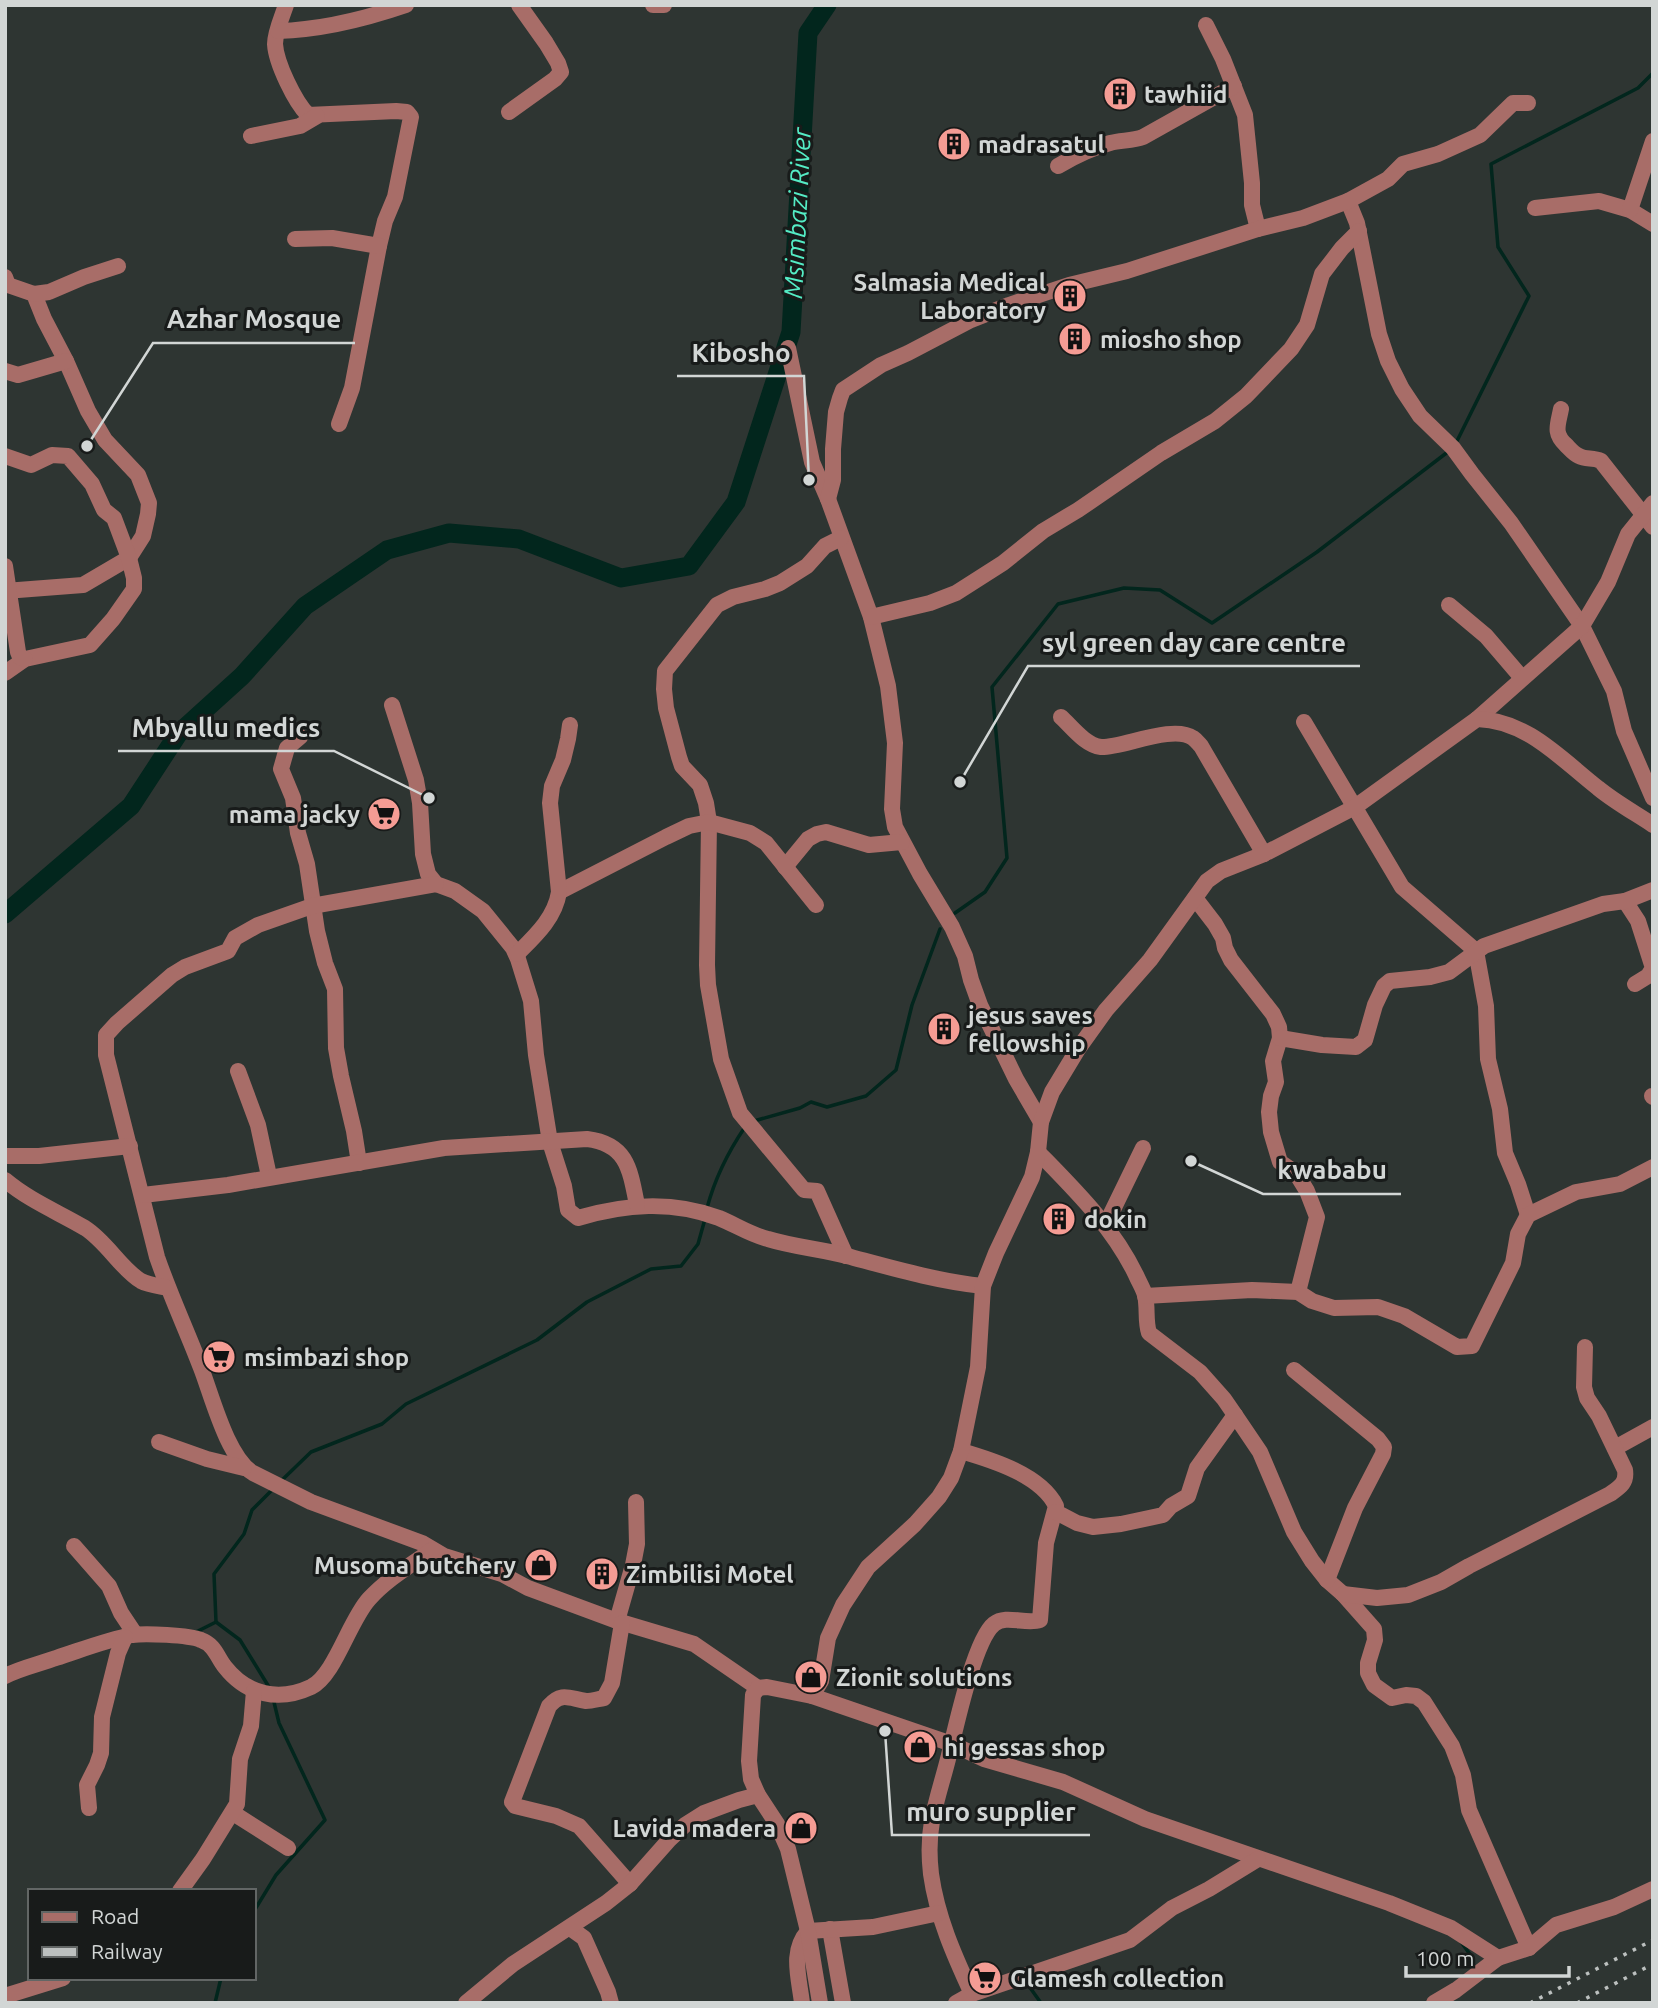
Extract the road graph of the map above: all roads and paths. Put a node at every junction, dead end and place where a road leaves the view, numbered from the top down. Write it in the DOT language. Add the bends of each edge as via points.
graph roads {
  1 [pos="286,5"];
  2 [pos="406,5"];
  3 [pos="519,5"];
  4 [pos="653,5"];
  5 [pos="664,5"];
  6 [pos="1206,25"];
  7 [pos="278,31"];
  8 [pos="1234,86"];
  9 [pos="1528,103"];
  10 [pos="509,112"];
  11 [pos="317,116"];
  12 [pos="251,136"];
  13 [pos="1653,141"];
  14 [pos="1058,166"];
  15 [pos="1348,201"];
  16 [pos="1535,208"];
  17 [pos="1630,210"];
  18 [pos="1653,224"];
  19 [pos="1258,229"];
  20 [pos="1359,231"];
  21 [pos="295,239"];
  22 [pos="379,246"];
  23 [pos="118,266"];
  24 [pos="6,283"];
  25 [pos="34,294"];
  26 [pos="788,348"];
  27 [pos="66,361"];
  28 [pos="5,371"];
  29 [pos="1561,409"];
  30 [pos="339,424"];
  31 [pos="5,456"];
  32 [pos="828,499"];
  33 [pos="1650,515"];
  34 [pos="841,538"];
  35 [pos="129,558"];
  36 [pos="5,566"];
  37 [pos="8,591"];
  38 [pos="1449,605"];
  39 [pos="872,617"];
  40 [pos="1582,626"];
  41 [pos="25,659"];
  42 [pos="5,673"];
  43 [pos="1522,678"];
  44 [pos="392,705"];
  45 [pos="1061,718"];
  46 [pos="1478,719"];
  47 [pos="1304,722"];
  48 [pos="569,725"];
  49 [pos="300,737"];
  50 [pos="1653,798"];
  51 [pos="1355,807"];
  52 [pos="709,822"];
  53 [pos="1653,825"];
  54 [pos="902,842"];
  55 [pos="1264,854"];
  56 [pos="785,867"];
  57 [pos="436,884"];
  58 [pos="1653,890"];
  59 [pos="559,892"];
  60 [pos="1195,898"];
  61 [pos="1625,901"];
  62 [pos="816,905"];
  63 [pos="312,906"];
  64 [pos="1476,951"];
  65 [pos="517,954"];
  66 [pos="1635,984"];
  67 [pos="1280,1038"];
  68 [pos="238,1071"];
  69 [pos="1041,1122"];
  70 [pos="550,1142"];
  71 [pos="130,1146"];
  72 [pos="1143,1149"];
  73 [pos="1038,1152"];
  74 [pos="5,1156"];
  75 [pos="359,1163"];
  76 [pos="1653,1167"];
  77 [pos="269,1176"];
  78 [pos="5,1180"];
  79 [pos="143,1195"];
  80 [pos="637,1205"];
  81 [pos="1528,1215"];
  82 [pos="1106,1224"];
  83 [pos="846,1256"];
  84 [pos="983,1286"];
  85 [pos="168,1288"];
  86 [pos="1298,1292"];
  87 [pos="1145,1296"];
  88 [pos="1585,1347"];
  89 [pos="1294,1370"];
  90 [pos="1235,1415"];
  91 [pos="1653,1427"];
  92 [pos="159,1442"];
  93 [pos="1615,1448"];
  94 [pos="961,1451"];
  95 [pos="244,1468"];
  96 [pos="636,1502"];
  97 [pos="1056,1512"];
  98 [pos="74,1546"];
  99 [pos="432,1550"];
  100 [pos="1327,1580"];
  101 [pos="1343,1594"];
  102 [pos="619,1622"];
  103 [pos="130,1636"];
  104 [pos="5,1676"];
  105 [pos="758,1688"];
  106 [pos="254,1690"];
  107 [pos="812,1696"];
  108 [pos="952,1744"];
  109 [pos="758,1795"];
  110 [pos="89,1808"];
  111 [pos="233,1813"];
  112 [pos="288,1848"];
  113 [pos="1258,1858"];
  114 [pos="630,1884"];
  115 [pos="181,1889"];
  116 [pos="1653,1889"];
  117 [pos="939,1913"];
  118 [pos="570,1928"];
  119 [pos="830,1929"];
  120 [pos="808,1931"];
  121 [pos="1529,1948"];
  122 [pos="1498,1958"];
  123 [pos="57,1980"];
  124 [pos="972,1994"];
  125 [pos="5,1996"];
  126 [pos="466,2003"];
  127 [pos="611,2003"];
  128 [pos="802,2003"];
  129 [pos="820,2003"];
  130 [pos="843,2003"];
  131 [pos="956,2003"];
  132 [pos="1434,2003"];
  1 -- 7 [label="street"];
  2 -- 7 [label="street" via="369,18"];
  3 -- 10 [label="street" via="561,72"];
  4 -- 5 [label="street"];
  6 -- 8 [label="street"];
  7 -- 11 [label="street" via="278,59 300,107 308,116"];
  8 -- 14 [label="street" via="1143,137 1088,150"];
  8 -- 19 [label="street" via="1245,115"];
  9 -- 15 [label="street" via="1513,103 1480,135 1403,164 1388,179"];
  11 -- 12 [label="street" via="300,126"];
  11 -- 22 [label="street" via="396,111 411,117 396,197"];
  13 -- 17 [label="street"];
  15 -- 19 [label="street"];
  15 -- 20 [label="street"];
  16 -- 17 [label="street" via="1599,201"];
  17 -- 18 [label="street"];
  19 -- 32 [label="street" via="1009,305 881,365 843,390 836,412"];
  20 -- 39 [label="street" via="1322,274 1307,325 1291,349 1221,416 956,593"];
  20 -- 40 [label="street" via="1381,345 1402,389 1511,523"];
  21 -- 22 [label="street" via="332,238"];
  22 -- 30 [label="street" via="352,388"];
  23 -- 25 [label="street"];
  24 -- 25 [label="street"];
  25 -- 27 [label="street"];
  26 -- 32 [label="street" via="812,461"];
  27 -- 28 [label="street" via="18,375"];
  27 -- 35 [label="street" via="88,411 105,440 138,475 149,503 143,536"];
  29 -- 33 [label="street" via="1560,440 1577,456 1601,461"];
  31 -- 35 [label="street" via="32,465 52,455 68,456 114,518"];
  32 -- 34 [label="street"];
  33 -- 40 [label="street" via="1628,534 1608,582"];
  34 -- 39 [label="street"];
  34 -- 52 [label="street" via="780,583 723,601 665,671 666,708 679,757 700,785"];
  35 -- 37 [label="street" via="83,585"];
  35 -- 41 [label="street" via="134,589 90,645"];
  36 -- 37 [label="street"];
  37 -- 41 [label="street" via="18,652"];
  38 -- 43 [label="street" via="1486,636"];
  39 -- 54 [label="street" via="888,686 895,743 892,809"];
  40 -- 43 [label="street"];
  40 -- 50 [label="street" via="1614,691 1624,731"];
  41 -- 42 [label="street"];
  43 -- 46 [label="street"];
  44 -- 57 [label="street" via="416,780 425,866"];
  45 -- 55 [label="street" via="1088,743 1101,747 1150,737 1193,737"];
  46 -- 51 [label="street"];
  46 -- 53 [label="street" via="1524,732"];
  47 -- 51 [label="street"];
  48 -- 59 [label="street" via="550,803"];
  49 -- 63 [label="street" via="287,748 281,769 293,797"];
  51 -- 55 [label="street"];
  51 -- 64 [label="street" via="1402,887"];
  52 -- 56 [label="street" via="750,832"];
  52 -- 59 [label="street" via="677,832"];
  52 -- 83 [label="street" via="708,985 721,1059 740,1113 804,1190 817,1191"];
  54 -- 56 [label="street" via="869,845 826,832 808,839"];
  54 -- 69 [label="street" via="952,927 980,1005"];
  55 -- 60 [label="street" via="1216,874"];
  56 -- 62 [label="street"];
  57 -- 63 [label="street"];
  57 -- 65 [label="street" via="455,891 482,911"];
  58 -- 61 [label="street"];
  59 -- 65 [label="street" via="556,909"];
  60 -- 67 [label="street" via="1215,924 1231,960 1273,1014"];
  60 -- 69 [label="street" via="1078,1049 1052,1092"];
  61 -- 64 [label="street" via="1603,904"];
  61 -- 66 [label="street" via="1638,921 1653,968"];
  63 -- 71 [label="street" via="258,925 235,938 228,951 172,975 106,1035 106,1055"];
  63 -- 75 [label="street" via="335,989 337,1048"];
  64 -- 67 [label="street" via="1449,972 1390,981 1375,1004 1365,1040 1356,1047"];
  64 -- 81 [label="street" via="1505,1153"];
  65 -- 70 [label="street" via="531,1001"];
  67 -- 86 [label="street" via="1273,1061 1276,1082 1269,1112 1271,1132 1280,1162 1296,1173 1317,1217"];
  68 -- 77 [label="street" via="258,1125"];
  69 -- 73 [label="street"];
  70 -- 75 [label="street" via="444,1148"];
  70 -- 80 [label="street" via="587,1139 612,1145 628,1168"];
  70 -- 80 [label="street" via="568,1210 578,1218"];
  71 -- 74 [label="street"];
  71 -- 79 [label="street"];
  72 -- 82 [label="street"];
  73 -- 82 [label="street"];
  73 -- 84 [label="street" via="1032,1177"];
  75 -- 77 [label="street"];
  76 -- 81 [label="street" via="1620,1184 1576,1192"];
  77 -- 79 [label="street"];
  78 -- 85 [label="street" via="33,1201 87,1229 141,1280"];
  79 -- 85 [label="street"];
  80 -- 83 [label="street" via="688,1209 768,1239"];
  81 -- 86 [label="street" via="1518,1234 1513,1263 1472,1346 1457,1347 1404,1316 1378,1307 1334,1307"];
  82 -- 87 [label="street"];
  83 -- 84 [label="street" via="925,1277"];
  84 -- 94 [label="street" via="978,1367"];
  85 -- 95 [label="street" via="232,1449"];
  86 -- 87 [label="street"];
  87 -- 90 [label="street" via="1149,1333 1200,1372"];
  88 -- 93 [label="street" via="1582,1377 1587,1398"];
  89 -- 100 [label="street" via="1384,1447"];
  90 -- 97 [label="street" via="1196,1468 1188,1496 1163,1515 1093,1527"];
  90 -- 100 [label="street" via="1259,1452 1294,1532"];
  91 -- 93 [label="street"];
  92 -- 95 [label="street"];
  93 -- 101 [label="street" via="1625,1470 1624,1483 1587,1507 1408,1595"];
  94 -- 97 [label="street" via="1027,1478 1051,1496"];
  94 -- 107 [label="street" via="939,1497 868,1567 843,1605 828,1638 821,1681"];
  95 -- 99 [label="street" via="311,1502"];
  96 -- 102 [label="street" via="635,1555"];
  97 -- 108 [label="street" via="1046,1543 1040,1620 997,1621 989,1628 971,1668"];
  98 -- 103 [label="street" via="109,1586"];
  99 -- 102 [label="street"];
  99 -- 106 [label="street" via="368,1599 322,1680 303,1690 273,1696"];
  100 -- 101 [label="street"];
  101 -- 121 [label="street" via="1374,1629 1368,1673 1374,1685 1392,1698 1416,1696 1424,1702 1452,1746 1463,1775 1468,1810"];
  102 -- 105 [label="street" via="694,1644"];
  102 -- 114 [label="street" via="611,1683 604,1698 555,1698 512,1802 579,1826"];
  103 -- 104 [label="street"];
  103 -- 106 [label="street" via="200,1639 216,1650 241,1683"];
  103 -- 110 [label="street" via="118,1653 102,1717 101,1753 87,1785"];
  105 -- 107 [label="street"];
  105 -- 109 [label="street" via="753,1695 749,1761"];
  106 -- 111 [label="street"];
  107 -- 108 [label="street"];
  108 -- 113 [label="street"];
  108 -- 117 [label="street" via="932,1822 930,1855"];
  109 -- 114 [label="street" via="704,1813 685,1825"];
  109 -- 120 [label="street" via="788,1849"];
  111 -- 112 [label="street"];
  111 -- 115 [label="street"];
  113 -- 122 [label="street" via="1451,1927"];
  113 -- 124 [label="street" via="1172,1908 1130,1940"];
  114 -- 118 [label="street"];
  116 -- 121 [label="street" via="1556,1925"];
  117 -- 119 [label="street" via="891,1924"];
  117 -- 124 [label="street"];
  118 -- 126 [label="street"];
  118 -- 127 [label="street" via="584,1938"];
  119 -- 120 [label="street"];
  119 -- 130 [label="street"];
  120 -- 128 [label="street" via="798,1947"];
  120 -- 129 [label="street"];
  121 -- 122 [label="street"];
  122 -- 132 [label="street"];
  123 -- 125 [label="street"];
  124 -- 131 [label="street"];
}
